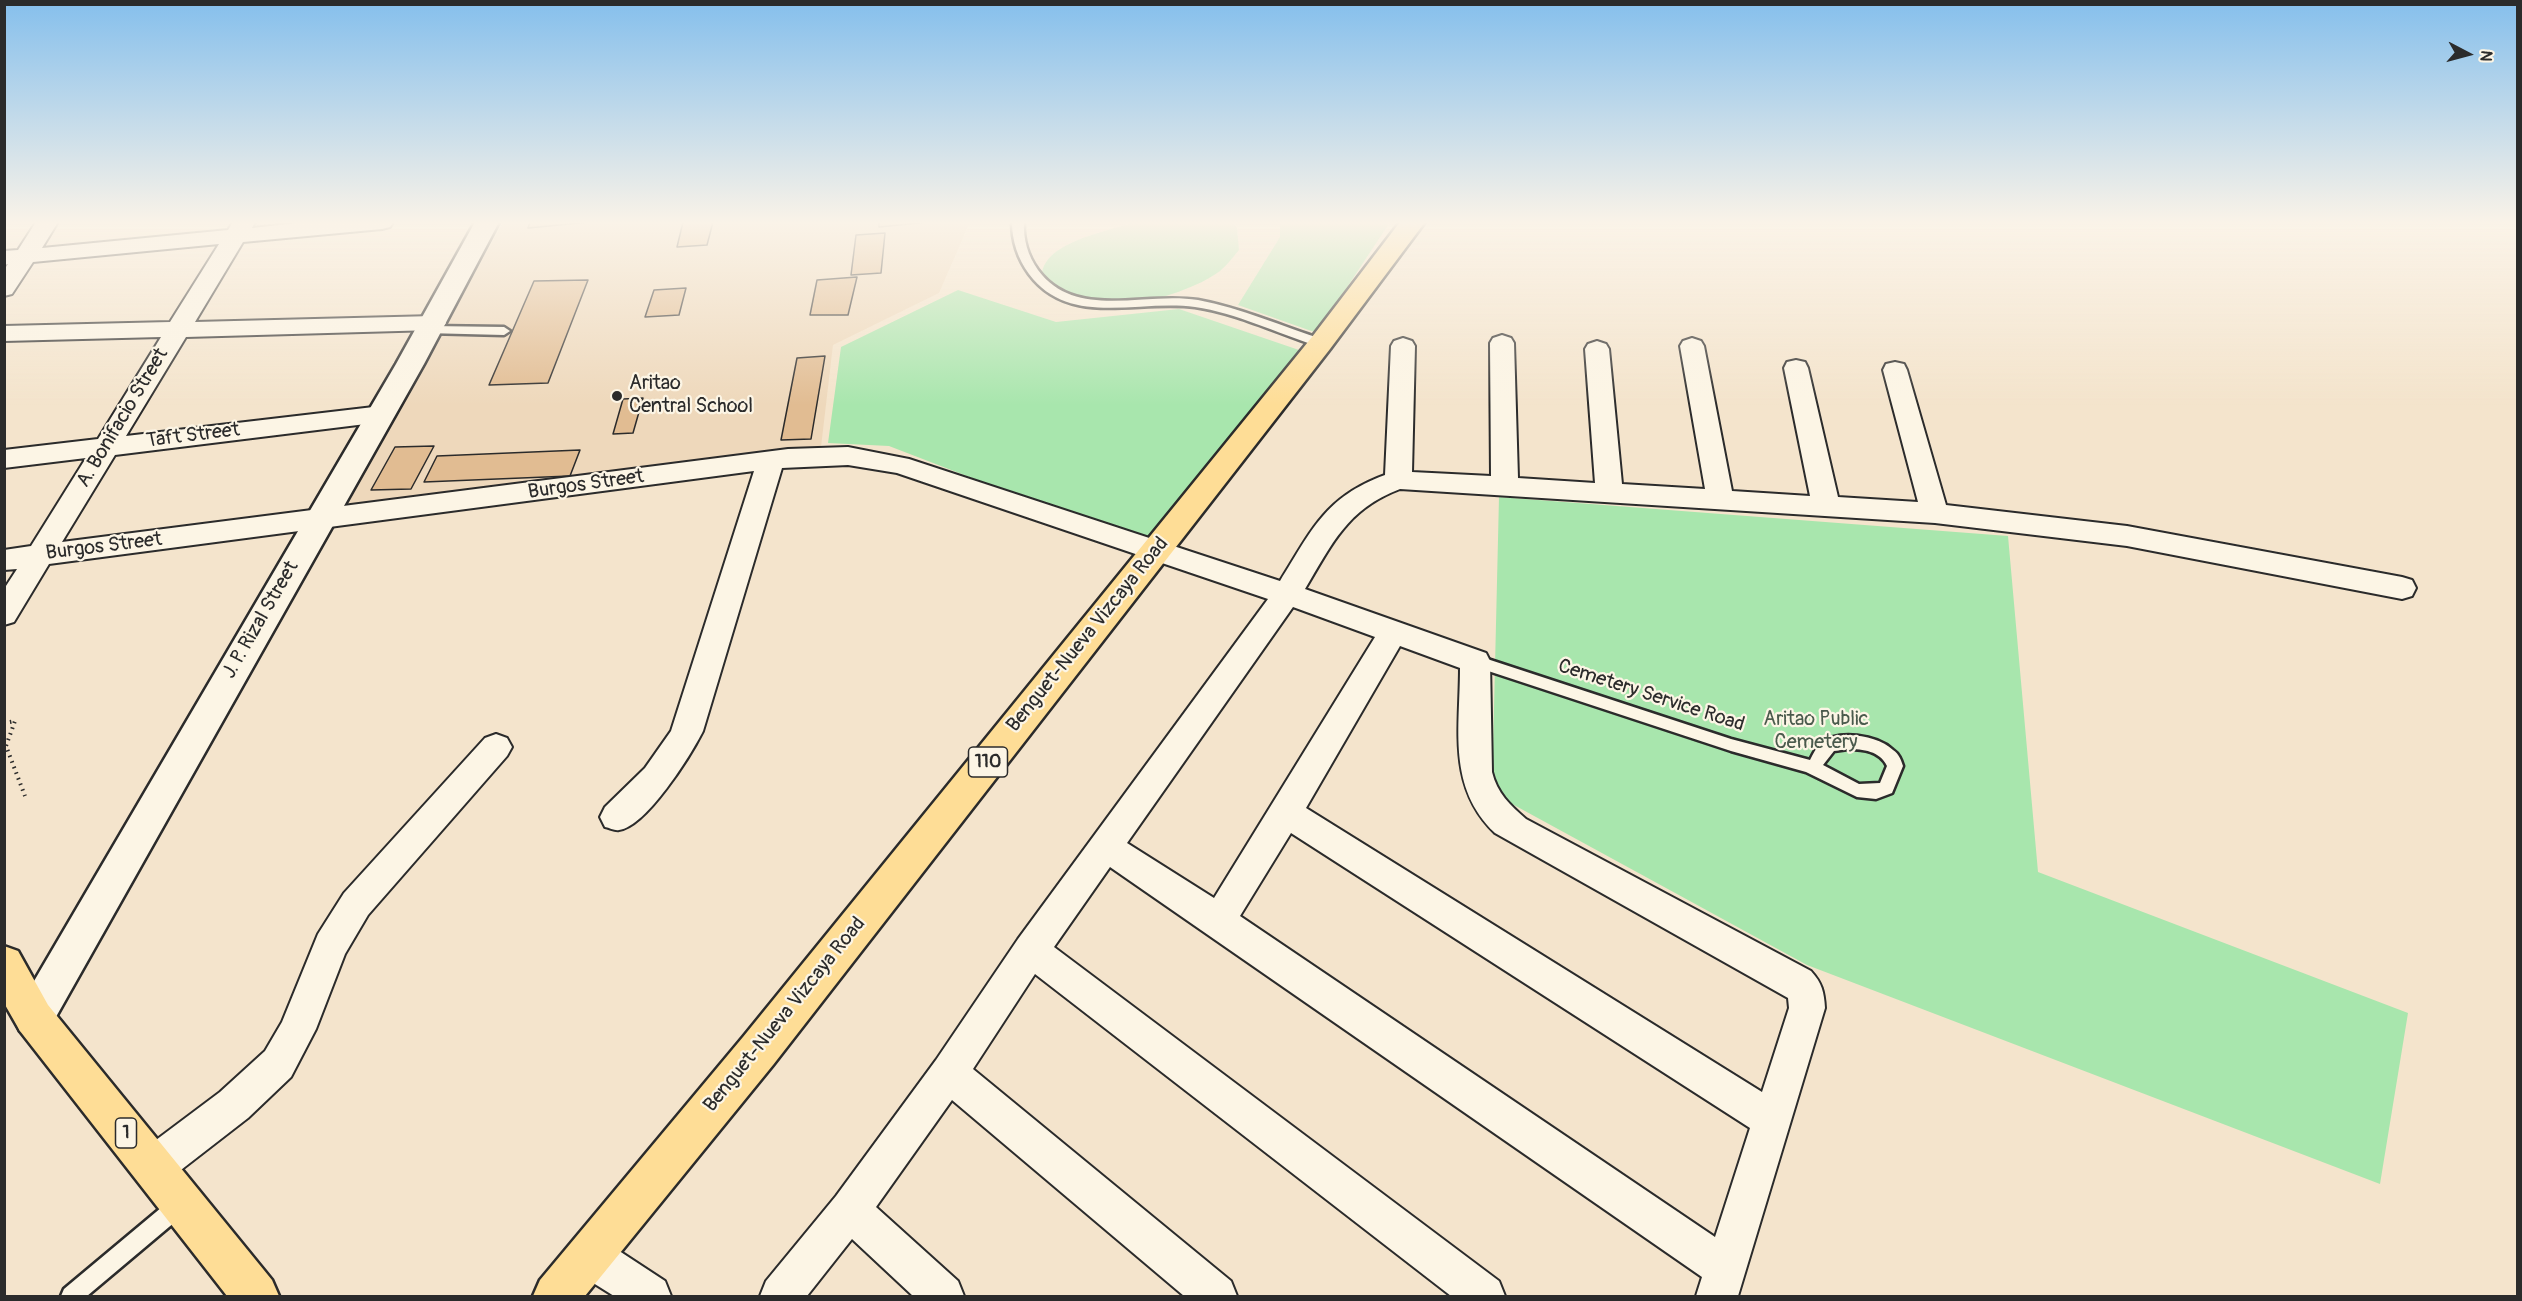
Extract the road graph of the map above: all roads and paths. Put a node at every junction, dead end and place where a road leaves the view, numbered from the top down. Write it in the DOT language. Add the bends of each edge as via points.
graph roads {
  1 [pos="206,283"];
  2 [pos="455,283"];
  3 [pos="1040,283"];
  4 [pos="1367,283"];
  5 [pos="432,327"];
  6 [pos="177,329"];
  7 [pos="504,331"];
  8 [pos="4,334"];
  9 [pos="1321,343"];
  10 [pos="1502,344"];
  11 [pos="1404,346"];
  12 [pos="1692,346"];
  13 [pos="1597,349"];
  14 [pos="1796,368"];
  15 [pos="1895,370"];
  16 [pos="382,414"];
  17 [pos="105,447"];
  18 [pos="4,459"];
  19 [pos="771,461"];
  20 [pos="1398,480"];
  21 [pos="1505,487"];
  22 [pos="1609,494"];
  23 [pos="1720,500"];
  24 [pos="1826,505"];
  25 [pos="1935,513"];
  26 [pos="318,521"];
  27 [pos="1155,552"];
  28 [pos="39,555"];
  29 [pos="4,560"];
  30 [pos="2402,588"];
  31 [pos="1287,594"];
  32 [pos="4,614"];
  33 [pos="1393,632"];
  34 [pos="1475,661"];
  35 [pos="4,723"];
  36 [pos="496,747"];
  37 [pos="1814,768"];
  38 [pos="26,796"];
  39 [pos="1286,813"];
  40 [pos="617,817"];
  41 [pos="1105,846"];
  42 [pos="1219,921"];
  43 [pos="1031,950"];
  44 [pos="4,964"];
  45 [pos="34,1018"];
  46 [pos="949,1073"];
  47 [pos="1772,1120"];
  48 [pos="154,1166"];
  49 [pos="183,1203"];
  50 [pos="850,1210"];
  51 [pos="589,1256"];
  52 [pos="1722,1283"];
  53 [pos="71,1296"];
  54 [pos="256,1296"];
  55 [pos="556,1296"];
  56 [pos="651,1296"];
  57 [pos="781,1296"];
  58 [pos="943,1296"];
  59 [pos="1216,1296"];
  60 [pos="1484,1296"];
  1 -- 6 [label="street, A. Bonifacio Street"];
  2 -- 5 [label="street, J. P. Rizal Street"];
  3 -- 9 [label="lane" via="1061,297 1114,305 1164,301 1198,304"];
  4 -- 9 [label="main road, Benguet-Nueva Vizcaya Road / 110"];
  5 -- 6 [label="street"];
  5 -- 7 [label="lane"];
  5 -- 16 [label="street, J. P. Rizal Street"];
  6 -- 8 [label="street"];
  6 -- 17 [label="street, A. Bonifacio Street"];
  9 -- 27 [label="main road, Benguet-Nueva Vizcaya Road / 110"];
  10 -- 21 [label="street"];
  11 -- 20 [label="street"];
  12 -- 23 [label="street"];
  13 -- 22 [label="street"];
  14 -- 24 [label="street"];
  15 -- 25 [label="street"];
  16 -- 17 [label="street, Taft Street"];
  16 -- 26 [label="street, J. P. Rizal Street"];
  17 -- 18 [label="street, Taft Street"];
  17 -- 28 [label="street, A. Bonifacio Street"];
  19 -- 26 [label="street, Burgos Street"];
  19 -- 27 [label="street, Burgos Street" via="848,456 878,459"];
  19 -- 40 [label="street" via="687,731 664,771"];
  20 -- 21 [label="street"];
  20 -- 31 [label="street" via="1352,501 1331,522"];
  21 -- 22 [label="street"];
  22 -- 23 [label="street"];
  23 -- 24 [label="street"];
  24 -- 25 [label="street"];
  25 -- 30 [label="street" via="2127,536"];
  26 -- 28 [label="street, Burgos Street"];
  26 -- 45 [label="street, J. P. Rizal Street"];
  27 -- 31 [label="street, Burgos Street"];
  27 -- 51 [label="main road, Benguet-Nueva Vizcaya Road / 110" via="758,1051"];
  28 -- 29 [label="street, Burgos Street"];
  28 -- 32 [label="street, A. Bonifacio Street"];
  31 -- 33 [label="street, Burgos Street"];
  31 -- 41 [label="street"];
  33 -- 34 [label="street, Burgos Street"];
  33 -- 39 [label="street"];
  34 -- 37 [label="lane, Cemetery Service Road" via="1734,746"];
  34 -- 47 [label="street" via="1477,784 1493,812 1514,829 1803,987 1807,1008"];
  35 -- 38 [label="path" via="15,721 6,746"];
  36 -- 48 [label="street" via="356,904 332,945 298,1029 278,1064 234,1105"];
  37 -- 37 [label="lane, Cemetery Service Road" via="1827,747 1837,743 1868,745 1887,752 1895,766 1886,788 1874,793 1845,785"];
  39 -- 42 [label="street"];
  39 -- 47 [label="street"];
  41 -- 42 [label="street"];
  41 -- 43 [label="street"];
  42 -- 52 [label="street"];
  43 -- 46 [label="street"];
  43 -- 60 [label="street"];
  44 -- 45 [label="main road, 1"];
  45 -- 48 [label="main road, 1"];
  46 -- 50 [label="street"];
  46 -- 59 [label="street"];
  47 -- 52 [label="street"];
  48 -- 49 [label="main road, 1"];
  49 -- 53 [label="lane"];
  49 -- 54 [label="main road, 1"];
  50 -- 57 [label="street"];
  50 -- 58 [label="street"];
  51 -- 55 [label="main road, Benguet-Nueva Vizcaya Road / 110"];
  51 -- 56 [label="street"];
}
